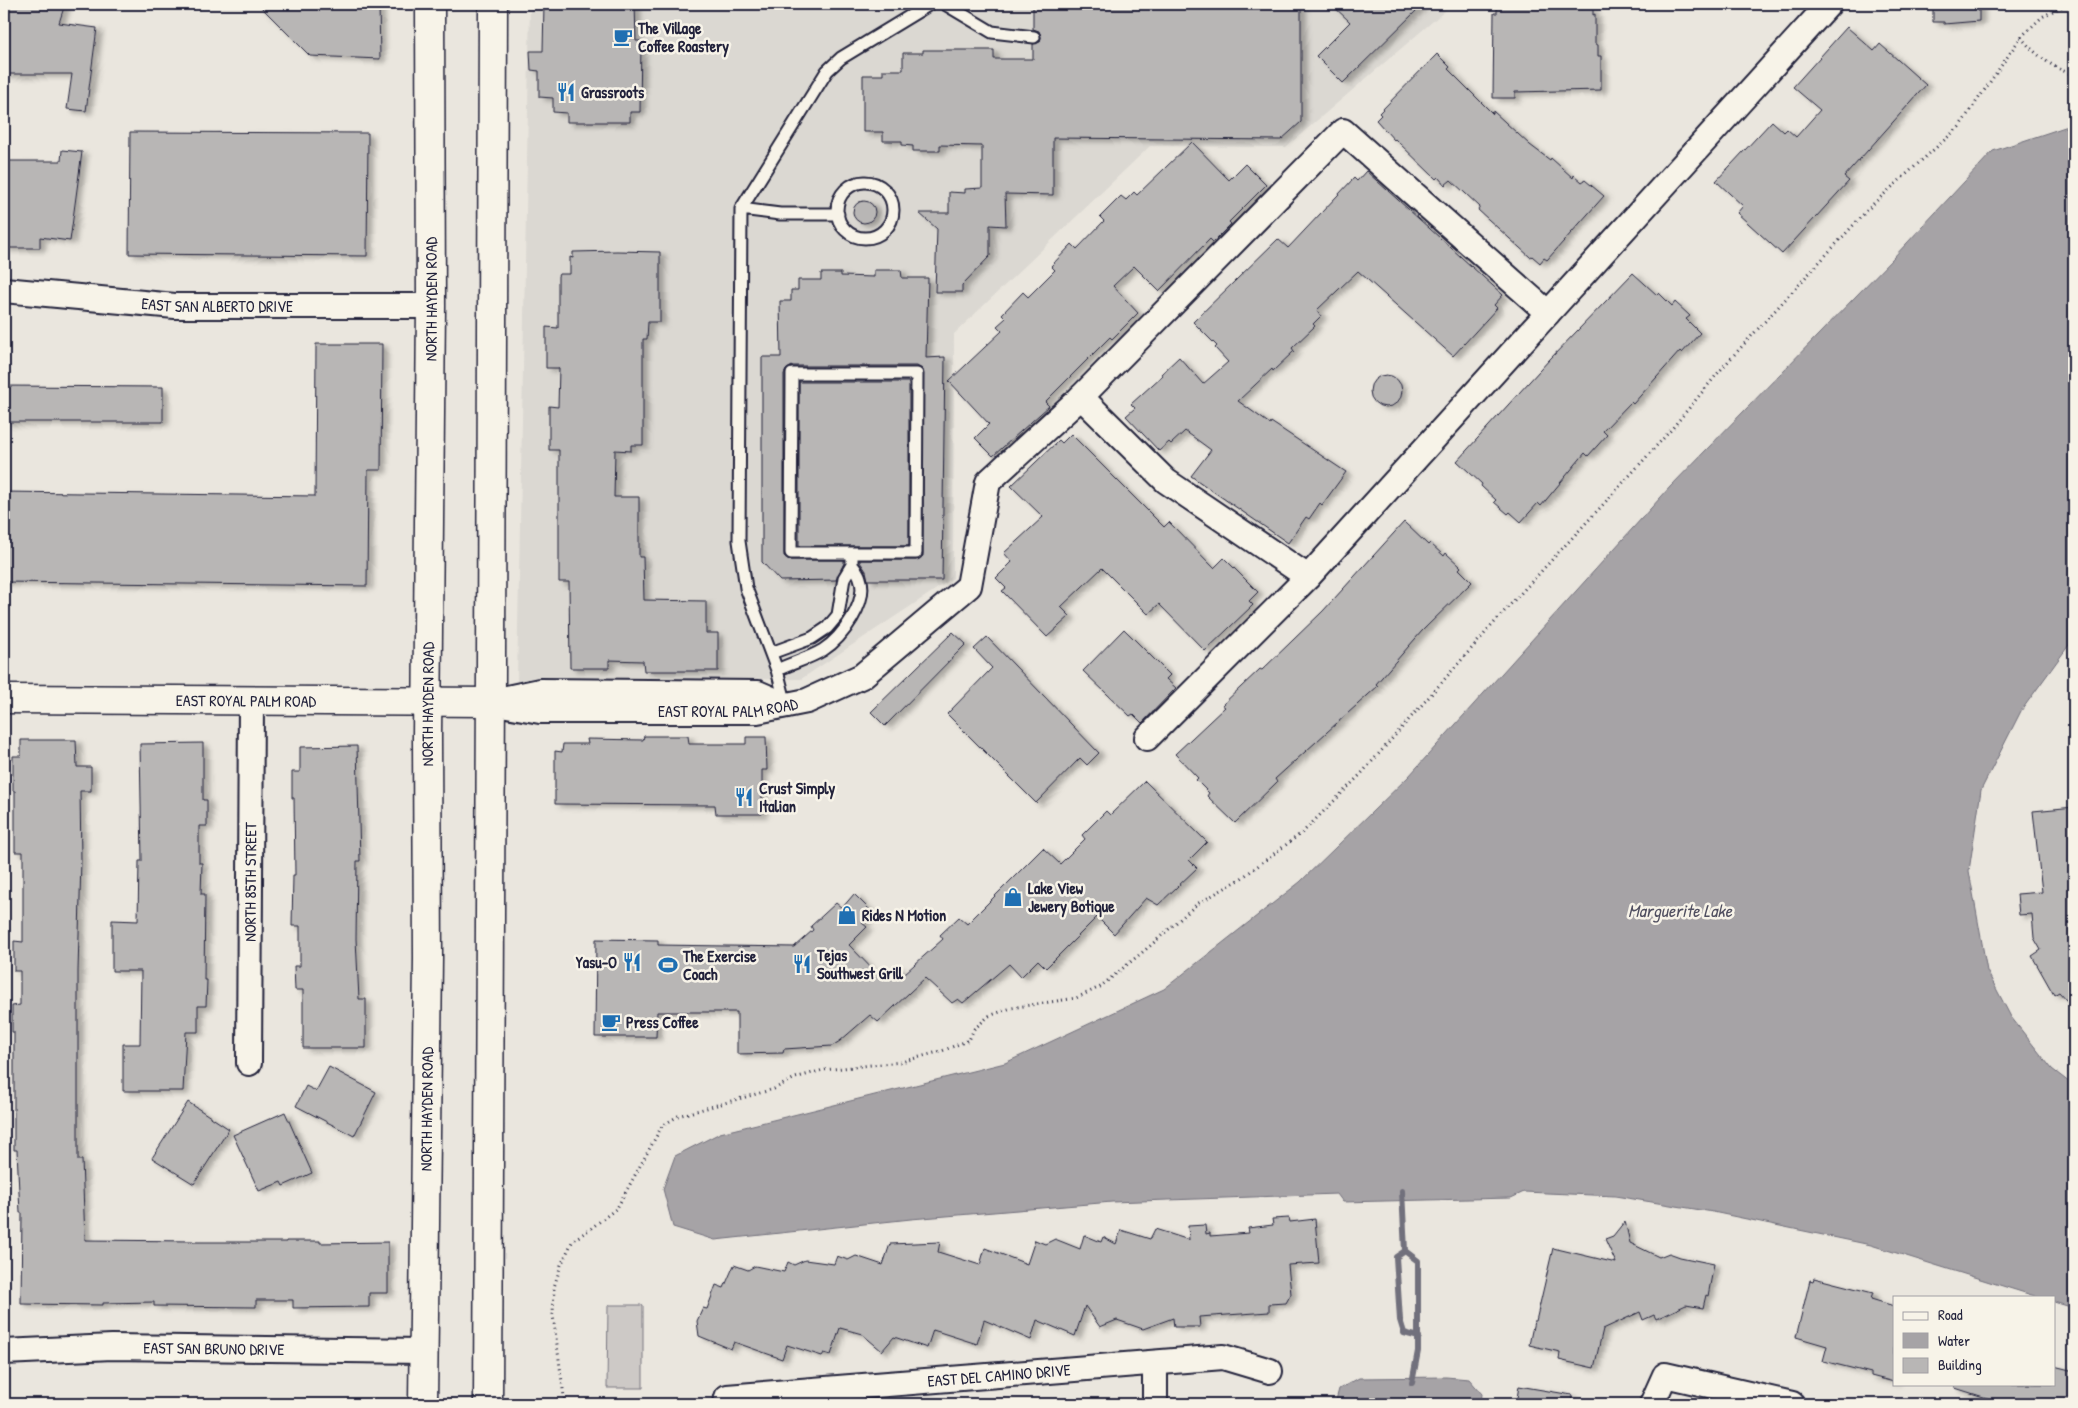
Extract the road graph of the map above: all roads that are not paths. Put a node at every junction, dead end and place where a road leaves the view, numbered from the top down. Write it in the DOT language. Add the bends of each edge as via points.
graph roads {
  1 [pos="430,4"];
  2 [pos="493,4"];
  3 [pos="930,4"];
  4 [pos="945,4"];
  5 [pos="1829,4"];
  6 [pos="1034,37"];
  7 [pos="741,209"];
  8 [pos="838,214"];
  9 [pos="4,290"];
  10 [pos="431,306"];
  11 [pos="1548,313"];
  12 [pos="1081,397"];
  13 [pos="852,559"];
  14 [pos="1308,577"];
  15 [pos="771,653"];
  16 [pos="777,670"];
  17 [pos="4,700"];
  18 [pos="251,701"];
  19 [pos="490,702"];
  20 [pos="427,703"];
  21 [pos="786,705"];
  22 [pos="1147,738"];
  23 [pos="249,1063"];
  24 [pos="423,1351"];
  25 [pos="4,1352"];
  26 [pos="1155,1363"];
  27 [pos="1270,1371"];
  28 [pos="726,1401"];
  29 [pos="423,1404"];
  30 [pos="488,1404"];
  31 [pos="1155,1404"];
  32 [pos="1652,1404"];
  33 [pos="1792,1404"];
  1 -- 10 [label="main road, NORTH HAYDEN ROAD"];
  2 -- 19 [label="main road"];
  3 -- 7 [label="lane" via="841,58 827,71"];
  4 -- 6 [label="lane" via="992,32"];
  5 -- 11 [label="street"];
  7 -- 8 [label="lane" via="780,214"];
  7 -- 15 [label="lane" via="739,541 746,588"];
  8 -- 8 [label="lane" via="846,230 864,237 881,232 888,225 893,208 886,191 862,182 846,190 838,205"];
  9 -- 10 [label="street, EAST SAN ALBERTO DRIVE" via="175,306"];
  10 -- 20 [label="main road, NORTH HAYDEN ROAD"];
  11 -- 12 [label="street, EAST ROYAL PALM ROAD" via="1342,131"];
  11 -- 14 [label="street"];
  12 -- 14 [label="street" via="1166,481"];
  12 -- 21 [label="street, EAST ROYAL PALM ROAD" via="988,482 969,586 862,676 807,701"];
  13 -- 13 [label="lane" via="791,553 792,374 917,374 916,553"];
  13 -- 15 [label="lane" via="844,578 838,615 827,628 812,638"];
  13 -- 16 [label="lane" via="861,579 860,598 852,620 823,650"];
  14 -- 22 [label="street"];
  15 -- 16 [label="lane"];
  16 -- 21 [label="lane"];
  17 -- 18 [label="main road, EAST ROYAL PALM ROAD"];
  18 -- 20 [label="main road, EAST ROYAL PALM ROAD"];
  18 -- 23 [label="street, NORTH 85TH STREET"];
  19 -- 20 [label="main road, EAST ROYAL PALM ROAD"];
  19 -- 21 [label="street, EAST ROYAL PALM ROAD" via="540,711 758,711"];
  19 -- 30 [label="main road"];
  20 -- 24 [label="main road, NORTH HAYDEN ROAD" via="428,958"];
  24 -- 25 [label="street, EAST SAN BRUNO DRIVE" via="112,1347"];
  24 -- 29 [label="main road, NORTH HAYDEN ROAD"];
  26 -- 27 [label="street, EAST DEL CAMINO DRIVE" via="1223,1357"];
  26 -- 28 [label="street, EAST DEL CAMINO DRIVE"];
  26 -- 31 [label="street"];
  32 -- 33 [label="street" via="1665,1374"];
}
